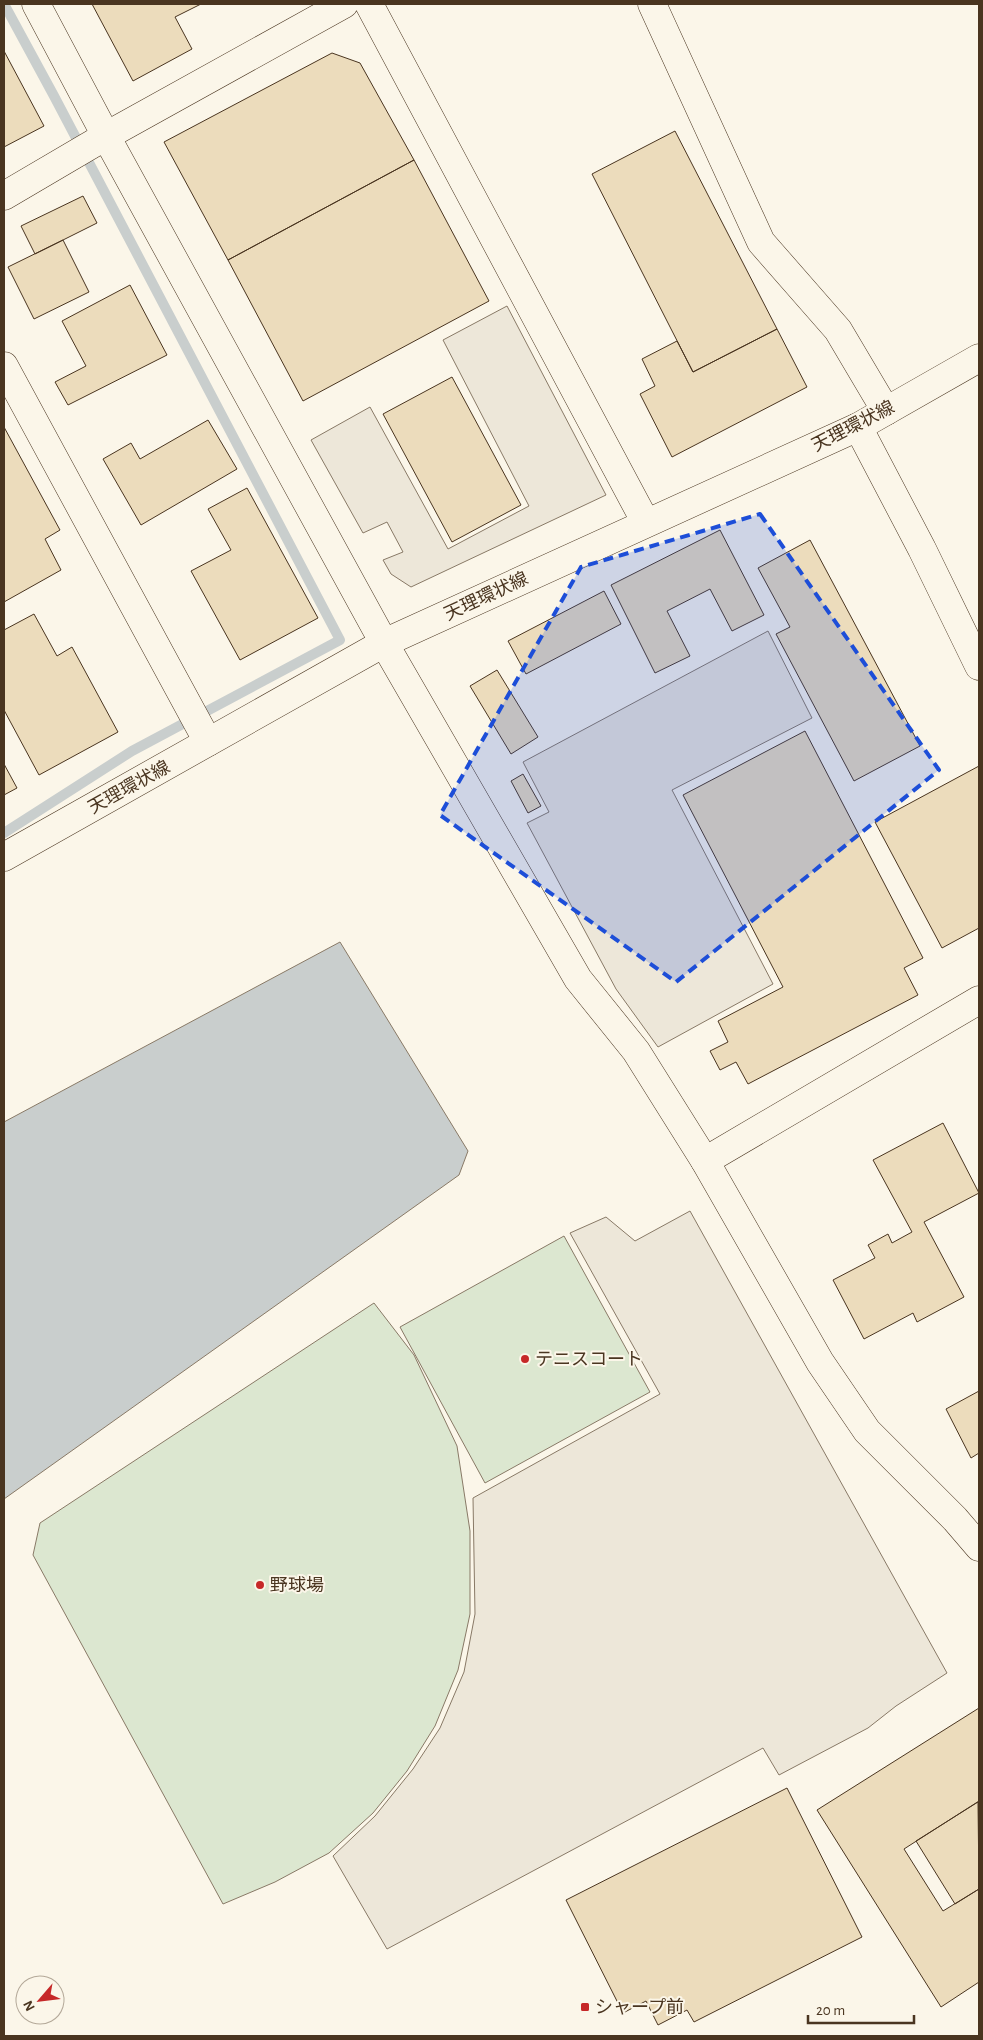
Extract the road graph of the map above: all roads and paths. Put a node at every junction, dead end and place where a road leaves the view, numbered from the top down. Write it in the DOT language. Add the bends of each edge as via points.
graph roads {
  1 [pos="36,4"];
  2 [pos="344,4"];
  3 [pos="369,4"];
  4 [pos="652,4"];
  5 [pos="106,136"];
  6 [pos="4,196"];
  7 [pos="979,358"];
  8 [pos="4,366"];
  9 [pos="886,411"];
  10 [pos="858,427"];
  11 [pos="646,523"];
  12 [pos="384,643"];
  13 [pos="979,666"];
  14 [pos="208,742"];
  15 [pos="4,857"];
  16 [pos="979,1000"];
  17 [pos="705,1161"];
  18 [pos="979,1547"];
  1 -- 5 [label="street"];
  2 -- 5 [label="street"];
  3 -- 11 [label="street"];
  4 -- 9 [label="street" via="761,242 838,330"];
  5 -- 6 [label="street"];
  5 -- 12 [label="street"];
  7 -- 9 [label="street, 天理環状線"];
  8 -- 14 [label="street"];
  9 -- 10 [label="street, 天理環状線"];
  10 -- 11 [label="street, 天理環状線"];
  10 -- 13 [label="street"];
  11 -- 12 [label="street, 天理環状線"];
  12 -- 14 [label="street, 天理環状線"];
  12 -- 17 [label="street" via="578,979 636,1051"];
  14 -- 15 [label="street, 天理環状線"];
  16 -- 17 [label="street"];
  17 -- 18 [label="street" via="820,1362 867,1431"];
}
